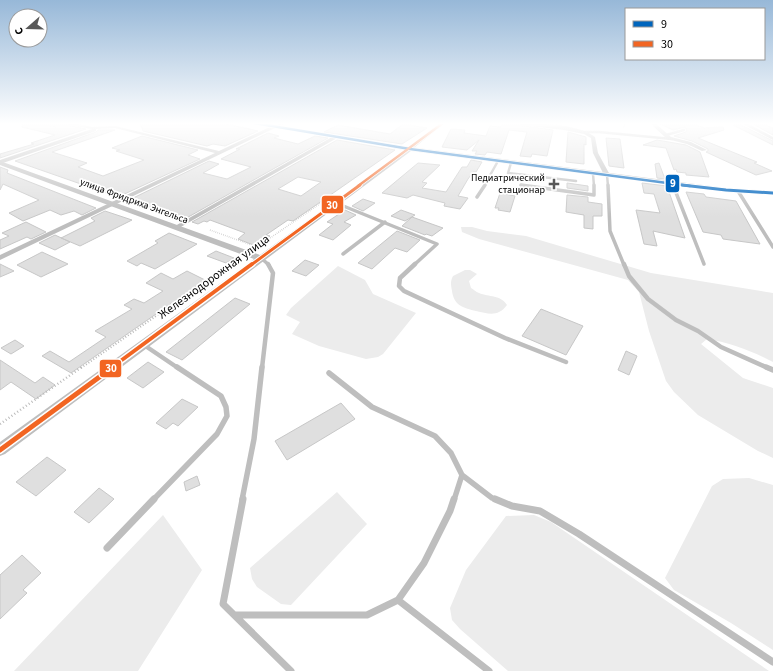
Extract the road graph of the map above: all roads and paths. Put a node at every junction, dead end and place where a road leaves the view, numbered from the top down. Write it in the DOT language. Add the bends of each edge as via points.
graph roads {
  1 [pos="25,154"];
  2 [pos="216,154"];
  3 [pos="307,154"];
  4 [pos="403,154"];
  5 [pos="449,154"];
  6 [pos="595,154"];
  7 [pos="498,161"];
  8 [pos="0,163"];
  9 [pos="510,163"];
  10 [pos="593,174"];
  11 [pos="607,175"];
  12 [pos="576,181"];
  13 [pos="672,184"];
  14 [pos="521,186"];
  15 [pos="738,191"];
  16 [pos="773,193"];
  17 [pos="477,197"];
  18 [pos="325,200"];
  19 [pos="336,203"];
  20 [pos="113,204"];
  21 [pos="385,222"];
  22 [pos="177,227"];
  23 [pos="258,247"];
  24 [pos="773,247"];
  25 [pos="343,254"];
  26 [pos="0,258"];
  27 [pos="261,258"];
  28 [pos="240,259"];
  29 [pos="704,264"];
  30 [pos="144,345"];
  31 [pos="566,362"];
  32 [pos="773,370"];
  33 [pos="329,373"];
  34 [pos="0,424"];
  35 [pos="0,450"];
  36 [pos="462,475"];
  37 [pos="107,548"];
  38 [pos="398,600"];
  39 [pos="235,616"];
  40 [pos="773,662"];
  41 [pos="291,671"];
  42 [pos="489,671"];
  1 -- 8 [label="street"];
  2 -- 20 [label="street"];
  3 -- 22 [label="street"];
  4 -- 19 [label="street, Железнодорожная улица"];
  5 -- 7 [label="street"];
  6 -- 11 [label="street"];
  7 -- 9 [label="street"];
  7 -- 17 [label="lane" via="492,176"];
  8 -- 20 [label="street, улица Фридриха Энгельса"];
  9 -- 10 [label="street"];
  9 -- 12 [label="lane" via="508,173"];
  10 -- 11 [label="street"];
  10 -- 14 [label="lane" via="594,195"];
  11 -- 13 [label="street"];
  11 -- 32 [label="lane" via="610,231 629,276 648,299 676,320 721,347"];
  13 -- 15 [label="street"];
  13 -- 29 [label="lane"];
  15 -- 16 [label="street"];
  15 -- 24 [label="lane"];
  18 -- 23 [label="path"];
  19 -- 21 [label="lane"];
  19 -- 27 [label="street, Железнодорожная улица"];
  20 -- 22 [label="street, улица Фридриха Энгельса"];
  20 -- 26 [label="street"];
  21 -- 25 [label="lane"];
  21 -- 31 [label="lane" via="437,244 400,278 399,286 404,291 505,338"];
  22 -- 27 [label="street, улица Фридриха Энгельса"];
  27 -- 30 [label="street, Железнодорожная улица"];
  27 -- 39 [label="lane" via="273,273 254,439 223,604"];
  28 -- 34 [label="path"];
  30 -- 35 [label="street, Железнодорожная улица"];
  30 -- 37 [label="lane" via="222,396 228,405 228,413 226,422 218,434"];
  33 -- 36 [label="lane" via="372,406 435,436 451,453"];
  36 -- 38 [label="lane" via="450,511 424,563"];
  36 -- 40 [label="lane" via="492,498 512,506 540,511 566,526"];
  38 -- 39 [label="lane" via="367,615"];
  38 -- 42 [label="lane"];
  39 -- 41 [label="lane"];
}
